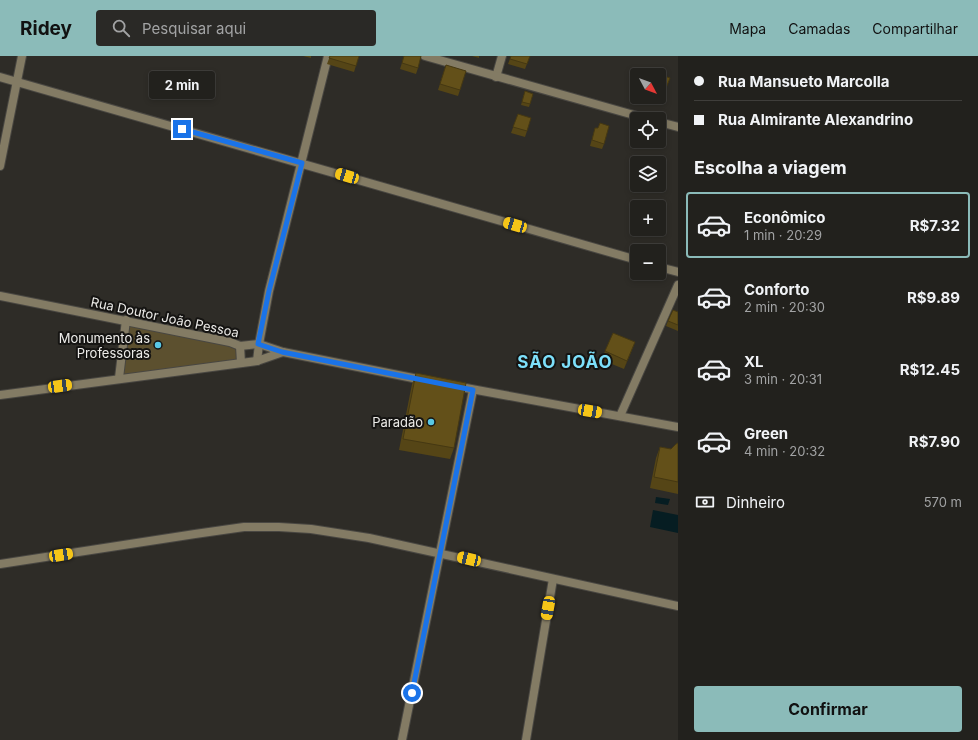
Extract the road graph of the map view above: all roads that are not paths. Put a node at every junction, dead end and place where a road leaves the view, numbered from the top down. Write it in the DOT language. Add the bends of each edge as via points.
graph roads {
  1 [pos="22,56"];
  2 [pos="328,56"];
  3 [pos="425,56"];
  4 [pos="502,56"];
  5 [pos="0,77"];
  6 [pos="496,77"];
  7 [pos="16,82"];
  8 [pos="630,114"];
  9 [pos="666,124"];
  10 [pos="678,127"];
  11 [pos="302,163"];
  12 [pos="0,166"];
  13 [pos="630,258"];
  14 [pos="666,269"];
  15 [pos="678,272"];
  16 [pos="678,285"];
  17 [pos="0,296"];
  18 [pos="126,320"];
  19 [pos="258,344"];
  20 [pos="240,346"];
  21 [pos="282,352"];
  22 [pos="257,361"];
  23 [pos="241,363"];
  24 [pos="119,378"];
  25 [pos="428,381"];
  26 [pos="443,384"];
  27 [pos="473,390"];
  28 [pos="0,395"];
  29 [pos="620,416"];
  30 [pos="678,427"];
  31 [pos="440,553"];
  32 [pos="0,564"];
  33 [pos="553,579"];
  34 [pos="678,606"];
  35 [pos="402,740"];
  36 [pos="526,740"];
  1 -- 7 [label="street"];
  2 -- 11 [label="street"];
  3 -- 6 [label="street"];
  4 -- 6 [label="street"];
  5 -- 7 [label="street"];
  6 -- 8 [label="street"];
  7 -- 11 [label="street"];
  7 -- 12 [label="street"];
  9 -- 10 [label="street"];
  11 -- 13 [label="street"];
  11 -- 19 [label="street"];
  14 -- 15 [label="street"];
  16 -- 29 [label="street"];
  17 -- 18 [label="street, Rua Doutor João Pessoa"];
  18 -- 20 [label="street, Rua Doutor João Pessoa"];
  18 -- 24 [label="street"];
  19 -- 20 [label="street, Rua Doutor João Pessoa"];
  19 -- 21 [label="street, Rua Doutor João Pessoa"];
  19 -- 22 [label="street"];
  20 -- 23 [label="street"];
  21 -- 22 [label="street"];
  21 -- 25 [label="street, Rua Doutor João Pessoa"];
  22 -- 23 [label="street"];
  23 -- 24 [label="street"];
  24 -- 28 [label="street"];
  26 -- 27 [label="street"];
  27 -- 29 [label="street"];
  27 -- 31 [label="street"];
  29 -- 30 [label="street"];
  31 -- 32 [label="street" via="311,529 244,527"];
  31 -- 33 [label="street"];
  31 -- 35 [label="street"];
  33 -- 34 [label="street"];
  33 -- 36 [label="street"];
}
